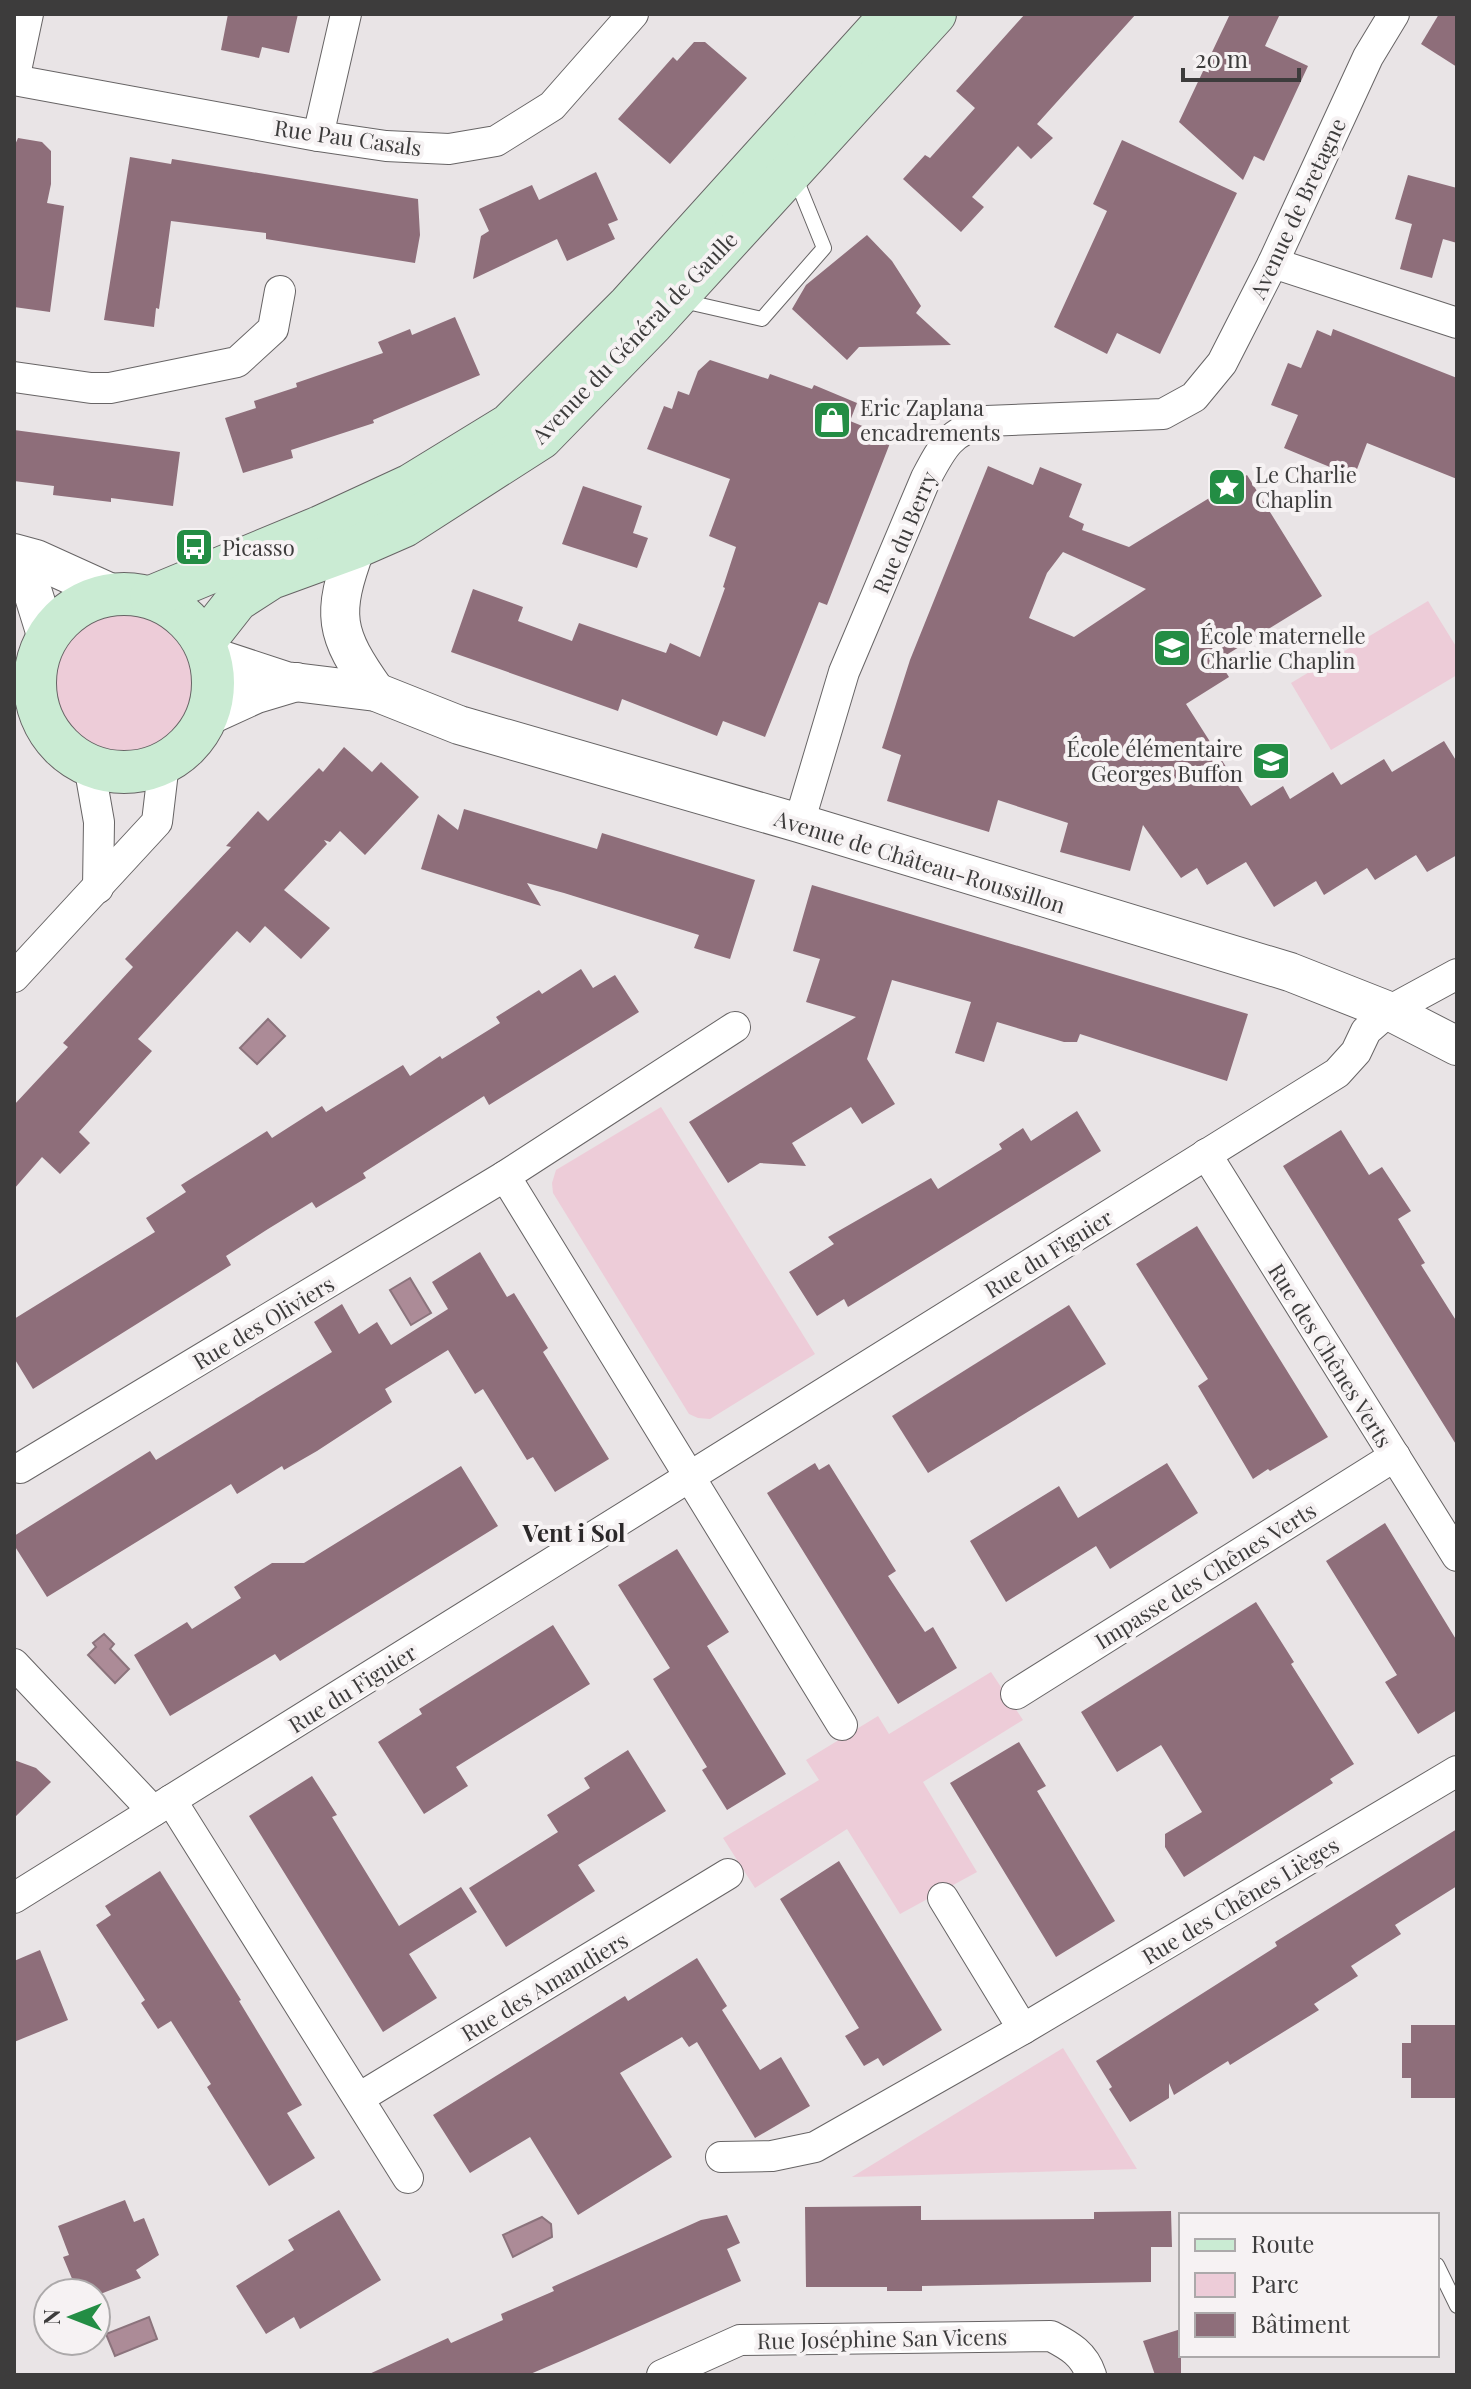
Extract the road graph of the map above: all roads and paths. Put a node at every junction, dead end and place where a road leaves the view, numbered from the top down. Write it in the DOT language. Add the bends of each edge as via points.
graph roads {
  1 [pos="28,14"];
  2 [pos="346,14"];
  3 [pos="633,14"];
  4 [pos="892,14"];
  5 [pos="935,14"];
  6 [pos="1394,14"];
  7 [pos="14,80"];
  8 [pos="318,136"];
  9 [pos="793,171"];
  10 [pos="1273,263"];
  11 [pos="280,291"];
  12 [pos="675,299"];
  13 [pos="1457,323"];
  14 [pos="14,377"];
  15 [pos="1194,397"];
  16 [pos="356,547"];
  17 [pos="14,553"];
  18 [pos="14,567"];
  19 [pos="131,595"];
  20 [pos="207,649"];
  21 [pos="33,656"];
  22 [pos="296,682"];
  23 [pos="376,692"];
  24 [pos="208,716"];
  25 [pos="34,737"];
  26 [pos="164,763"];
  27 [pos="89,765"];
  28 [pos="799,823"];
  29 [pos="98,888"];
  30 [pos="1457,974"];
  31 [pos="14,977"];
  32 [pos="1389,1011"];
  33 [pos="735,1027"];
  34 [pos="1457,1046"];
  35 [pos="1206,1154"];
  36 [pos="505,1176"];
  37 [pos="1395,1456"];
  38 [pos="20,1468"];
  39 [pos="689,1477"];
  40 [pos="1457,1556"];
  41 [pos="14,1664"];
  42 [pos="1016,1694"];
  43 [pos="842,1725"];
  44 [pos="1457,1771"];
  45 [pos="162,1805"];
  46 [pos="728,1874"];
  47 [pos="14,1898"];
  48 [pos="943,1898"];
  49 [pos="1023,2029"];
  50 [pos="359,2098"];
  51 [pos="721,2157"];
  52 [pos="408,2178"];
  53 [pos="1439,2269"];
  54 [pos="1457,2306"];
  55 [pos="662,2375"];
  56 [pos="1091,2375"];
  1 -- 7 [label="street"];
  2 -- 8 [label="street"];
  3 -- 8 [label="street, Rue Pau Casals" via="552,106 496,141 449,149"];
  4 -- 19 [label="main road, Avenue du Général de Gaulle" via="629,305 509,425 411,485 320,527"];
  5 -- 9 [label="main road, Avenue du Général de Gaulle"];
  6 -- 10 [label="street, Avenue de Bretagne" via="1368,57"];
  7 -- 8 [label="street, Rue Pau Casals"];
  9 -- 12 [label="main road, Avenue du Général de Gaulle"];
  9 -- 12 [label="lane" via="824,248 762,319"];
  10 -- 13 [label="street"];
  10 -- 15 [label="street, Avenue de Bretagne" via="1222,363"];
  11 -- 14 [label="street" via="273,329 237,362 110,388"];
  12 -- 16 [label="main road, Avenue du Général de Gaulle" via="541,438 404,526"];
  15 -- 28 [label="street, Rue du Berry" via="1163,414 986,421 963,428 941,449 844,672"];
  16 -- 20 [label="main road, Avenue du Général de Gaulle" via="271,578 248,592 237,600"];
  16 -- 23 [label="street" via="341,586 339,625"];
  17 -- 19 [label="street"];
  18 -- 21 [label="street" via="33,593"];
  19 -- 20 [label="main road" via="173,607 191,622"];
  19 -- 21 [label="main road" via="86,601 63,617"];
  20 -- 22 [label="street, Avenue de Château-Roussillon" via="250,670"];
  20 -- 24 [label="main road" via="214,686"];
  21 -- 25 [label="main road" via="42,719"];
  22 -- 23 [label="street, Avenue de Château-Roussillon"];
  22 -- 24 [label="street, Avenue de Château-Roussillon"];
  23 -- 28 [label="street, Avenue de Château-Roussillon" via="459,725"];
  24 -- 26 [label="main road" via="197,735"];
  25 -- 27 [label="main road"];
  26 -- 27 [label="main road" via="140,772"];
  26 -- 29 [label="street" via="157,822"];
  27 -- 29 [label="street" via="99,822"];
  28 -- 32 [label="street, Avenue de Château-Roussillon" via="1290,972"];
  29 -- 31 [label="street"];
  30 -- 32 [label="street, Rue du Figuier"];
  32 -- 34 [label="street, Avenue de Château-Roussillon"];
  32 -- 35 [label="street, Rue du Figuier" via="1366,1031 1337,1073"];
  33 -- 36 [label="street, Rue des Oliviers"];
  35 -- 37 [label="street, Rue des Chênes Verts"];
  35 -- 39 [label="street, Rue du Figuier"];
  36 -- 38 [label="street, Rue des Oliviers"];
  36 -- 39 [label="street"];
  37 -- 40 [label="street, Rue des Chênes Verts"];
  37 -- 42 [label="street, Impasse des Chênes Verts"];
  39 -- 43 [label="street"];
  39 -- 45 [label="street, Rue du Figuier"];
  41 -- 45 [label="street"];
  44 -- 49 [label="street, Rue des Chênes Lièges"];
  45 -- 47 [label="street, Rue du Figuier"];
  45 -- 50 [label="street"];
  46 -- 50 [label="street, Rue des Amandiers"];
  48 -- 49 [label="street"];
  49 -- 51 [label="street, Rue des Chênes Lièges" via="815,2147 772,2156"];
  50 -- 52 [label="street"];
  53 -- 54 [label="lane"];
  55 -- 56 [label="street, Rue Joséphine San Vicens" via="740,2340 1051,2336 1074,2348"];
}
